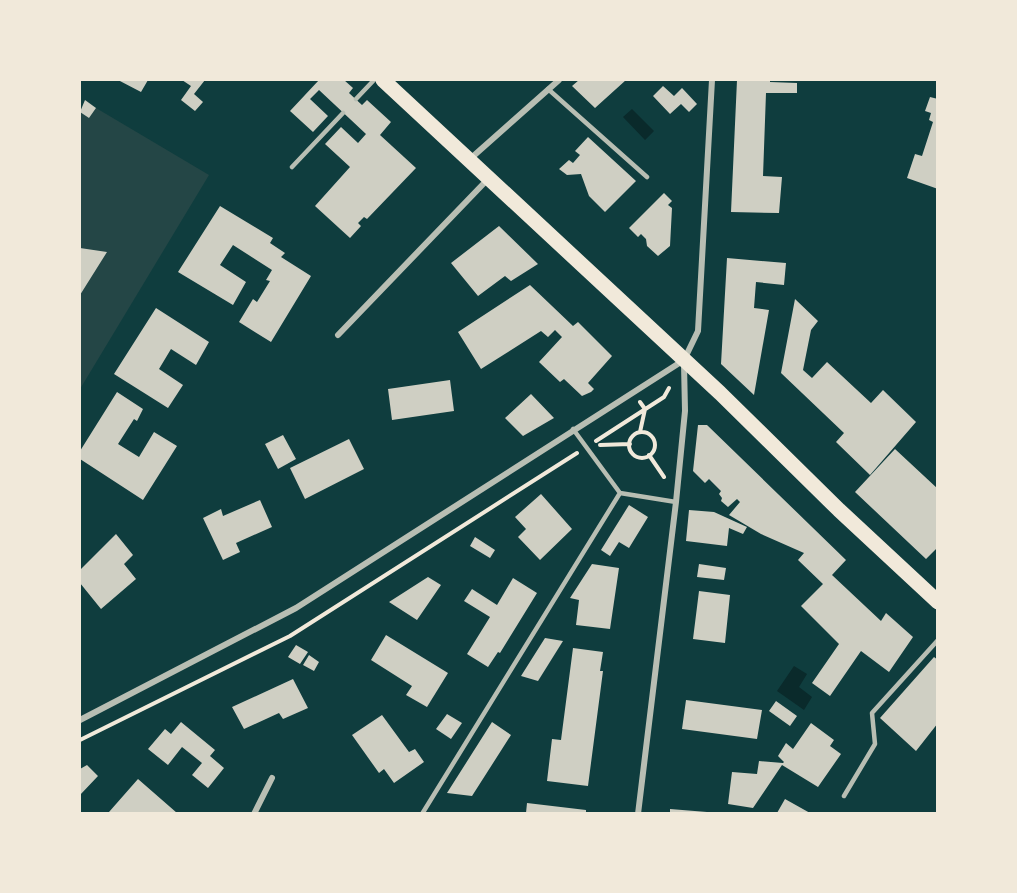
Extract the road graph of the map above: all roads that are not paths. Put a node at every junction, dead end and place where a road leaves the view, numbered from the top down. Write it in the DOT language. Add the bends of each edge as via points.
graph roads {
  1 [pos="374,80"];
  2 [pos="383,80"];
  3 [pos="559,80"];
  4 [pos="712,80"];
  5 [pos="549,89"];
  6 [pos="356,99"];
  7 [pos="343,113"];
  8 [pos="468,161"];
  9 [pos="292,167"];
  10 [pos="647,177"];
  11 [pos="488,179"];
  12 [pos="338,335"];
  13 [pos="684,360"];
  14 [pos="573,429"];
  15 [pos="620,493"];
  16 [pos="676,501"];
  17 [pos="938,602"];
  18 [pos="938,640"];
  19 [pos="80,720"];
  20 [pos="272,778"];
  21 [pos="844,796"];
  22 [pos="254,813"];
  23 [pos="422,813"];
  24 [pos="638,813"];
  1 -- 6 [label="lane"];
  2 -- 8 [label="main road"];
  3 -- 5 [label="street"];
  4 -- 13 [label="street" via="698,331"];
  5 -- 8 [label="street"];
  5 -- 10 [label="lane"];
  7 -- 9 [label="lane"];
  8 -- 11 [label="main road"];
  11 -- 12 [label="street"];
  11 -- 13 [label="main road"];
  13 -- 14 [label="street"];
  13 -- 16 [label="street" via="685,411"];
  13 -- 17 [label="main road"];
  14 -- 15 [label="lane"];
  14 -- 19 [label="street" via="296,608"];
  15 -- 16 [label="lane"];
  15 -- 23 [label="lane"];
  16 -- 24 [label="street"];
  18 -- 21 [label="lane" via="872,713 875,744"];
  20 -- 22 [label="street"];
}
